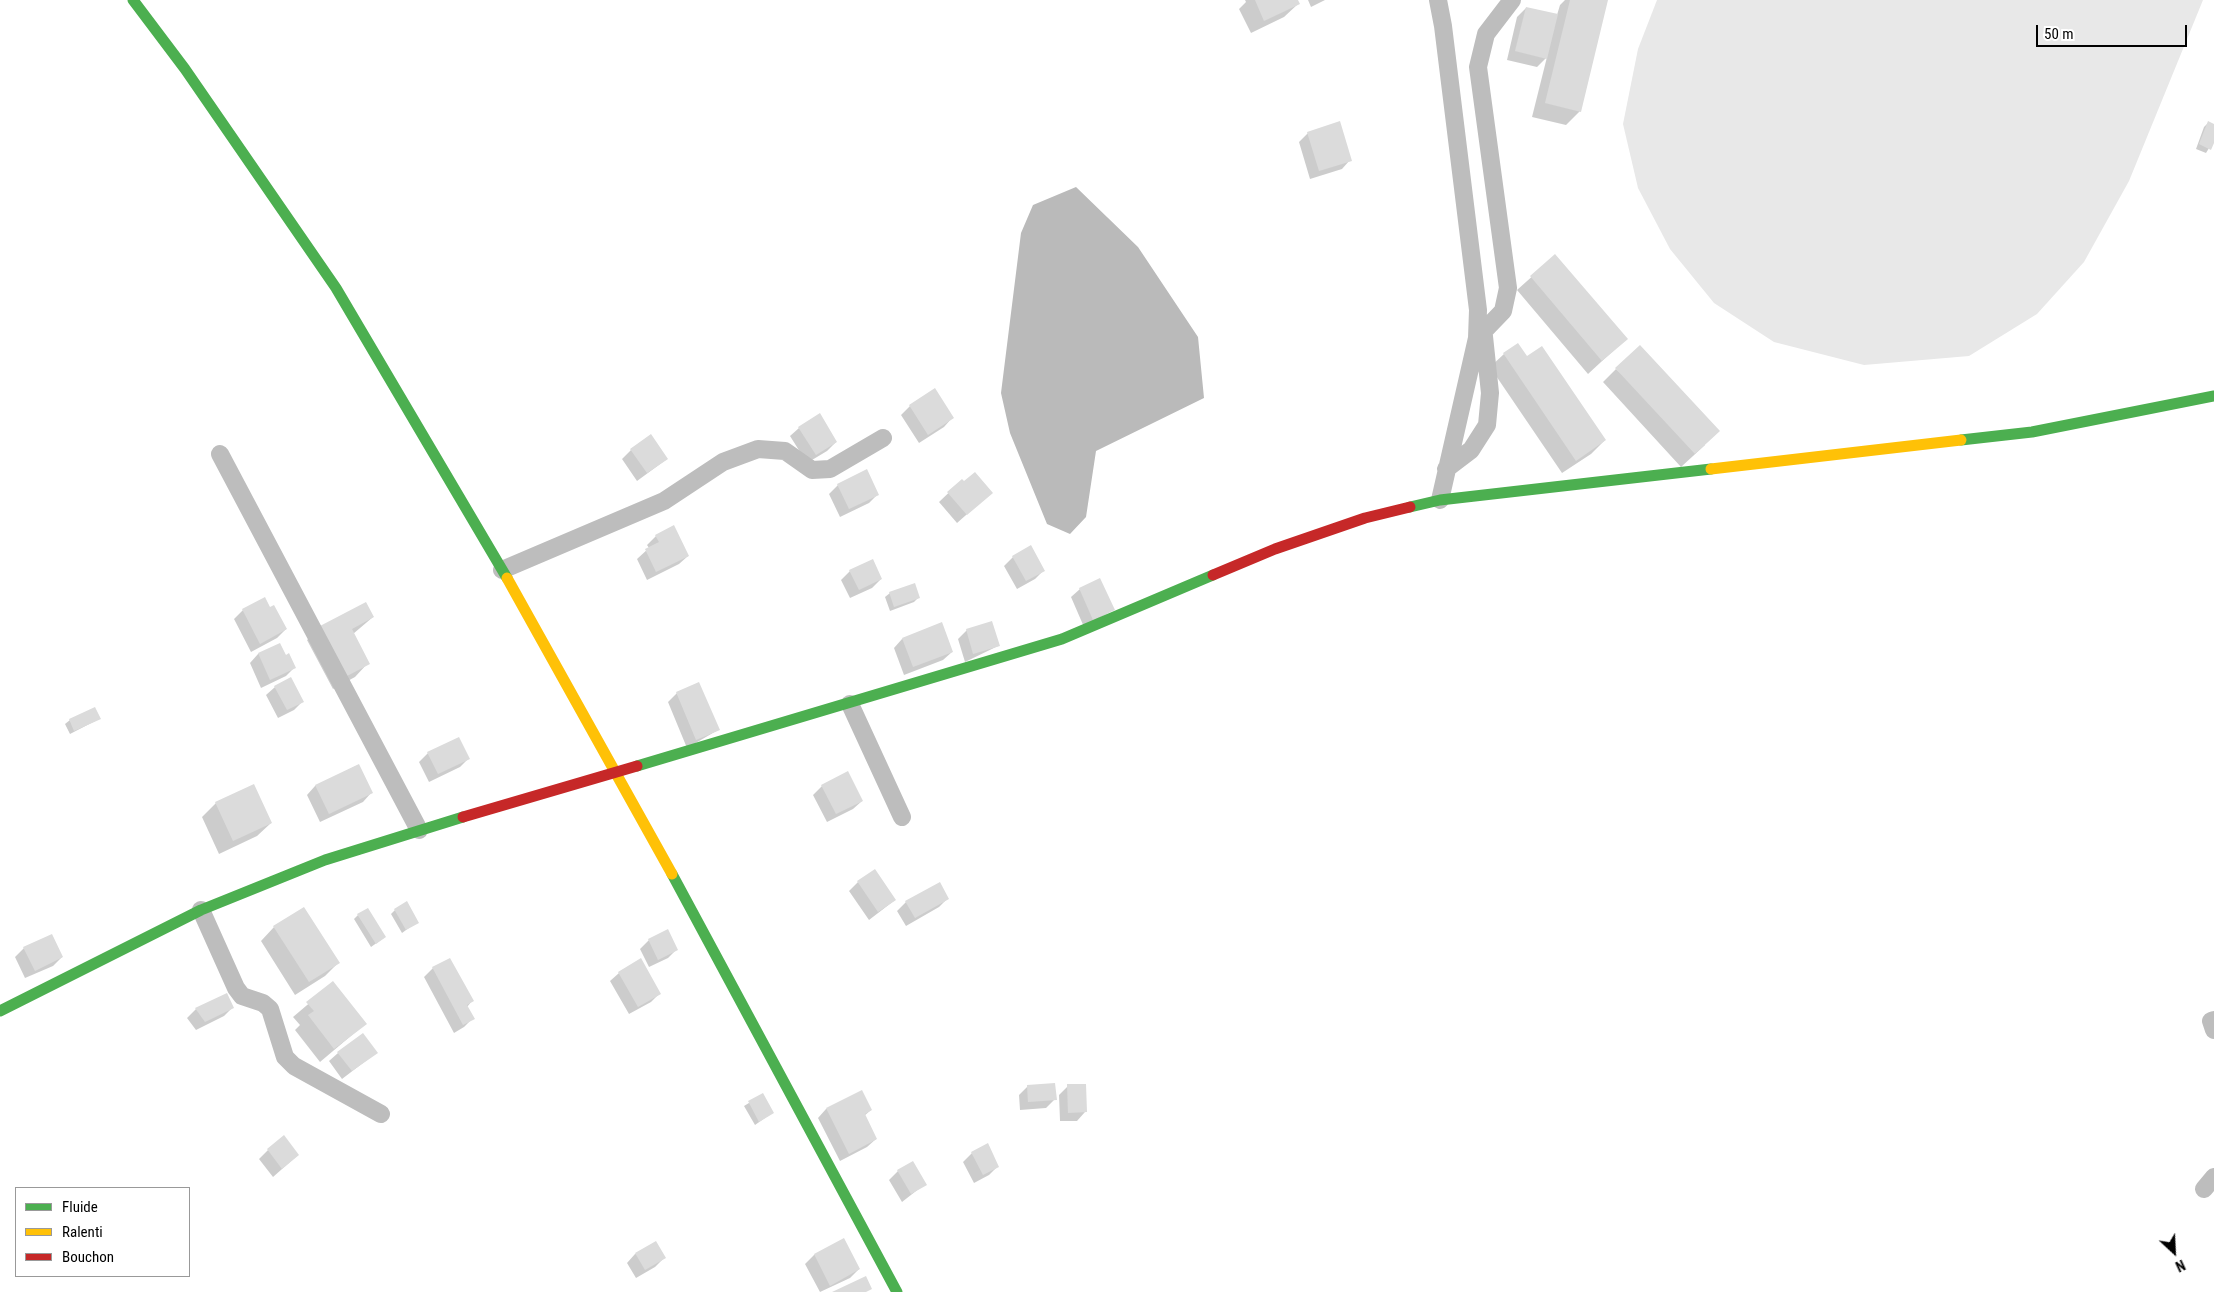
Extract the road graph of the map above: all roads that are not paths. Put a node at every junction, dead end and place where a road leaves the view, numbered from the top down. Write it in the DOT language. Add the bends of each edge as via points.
graph roads {
  1 [pos="133,0"];
  2 [pos="1438,0"];
  3 [pos="1512,0"];
  4 [pos="1481,335"];
  5 [pos="2214,396"];
  6 [pos="883,438"];
  7 [pos="220,454"];
  8 [pos="1446,469"];
  9 [pos="1440,500"];
  10 [pos="502,570"];
  11 [pos="850,704"];
  12 [pos="617,772"];
  13 [pos="902,817"];
  14 [pos="419,830"];
  15 [pos="201,910"];
  16 [pos="0,1011"];
  17 [pos="2214,1020"];
  18 [pos="2214,1030"];
  19 [pos="381,1114"];
  20 [pos="897,1292"];
  1 -- 10 [label="street" via="185,69 336,288"];
  2 -- 4 [label="street" via="1444,26"];
  3 -- 4 [label="street" via="1486,34 1478,66 1508,288 1503,310"];
  4 -- 8 [label="street"];
  4 -- 8 [label="street" via="1490,393 1487,425 1471,450"];
  5 -- 9 [label="street" via="2032,432"];
  6 -- 10 [label="street" via="830,469 812,470 785,451 758,449 723,462 664,501"];
  7 -- 14 [label="street"];
  8 -- 9 [label="street"];
  9 -- 11 [label="street" via="1365,518 1275,550 1062,639"];
  10 -- 12 [label="street"];
  11 -- 12 [label="street"];
  11 -- 13 [label="street"];
  12 -- 14 [label="street"];
  12 -- 20 [label="street"];
  14 -- 15 [label="street" via="326,860"];
  15 -- 16 [label="street"];
  15 -- 19 [label="street" via="236,988 242,996 270,1009 285,1057 294,1066"];
  17 -- 18 [label="street" via="2211,1020"];
}
